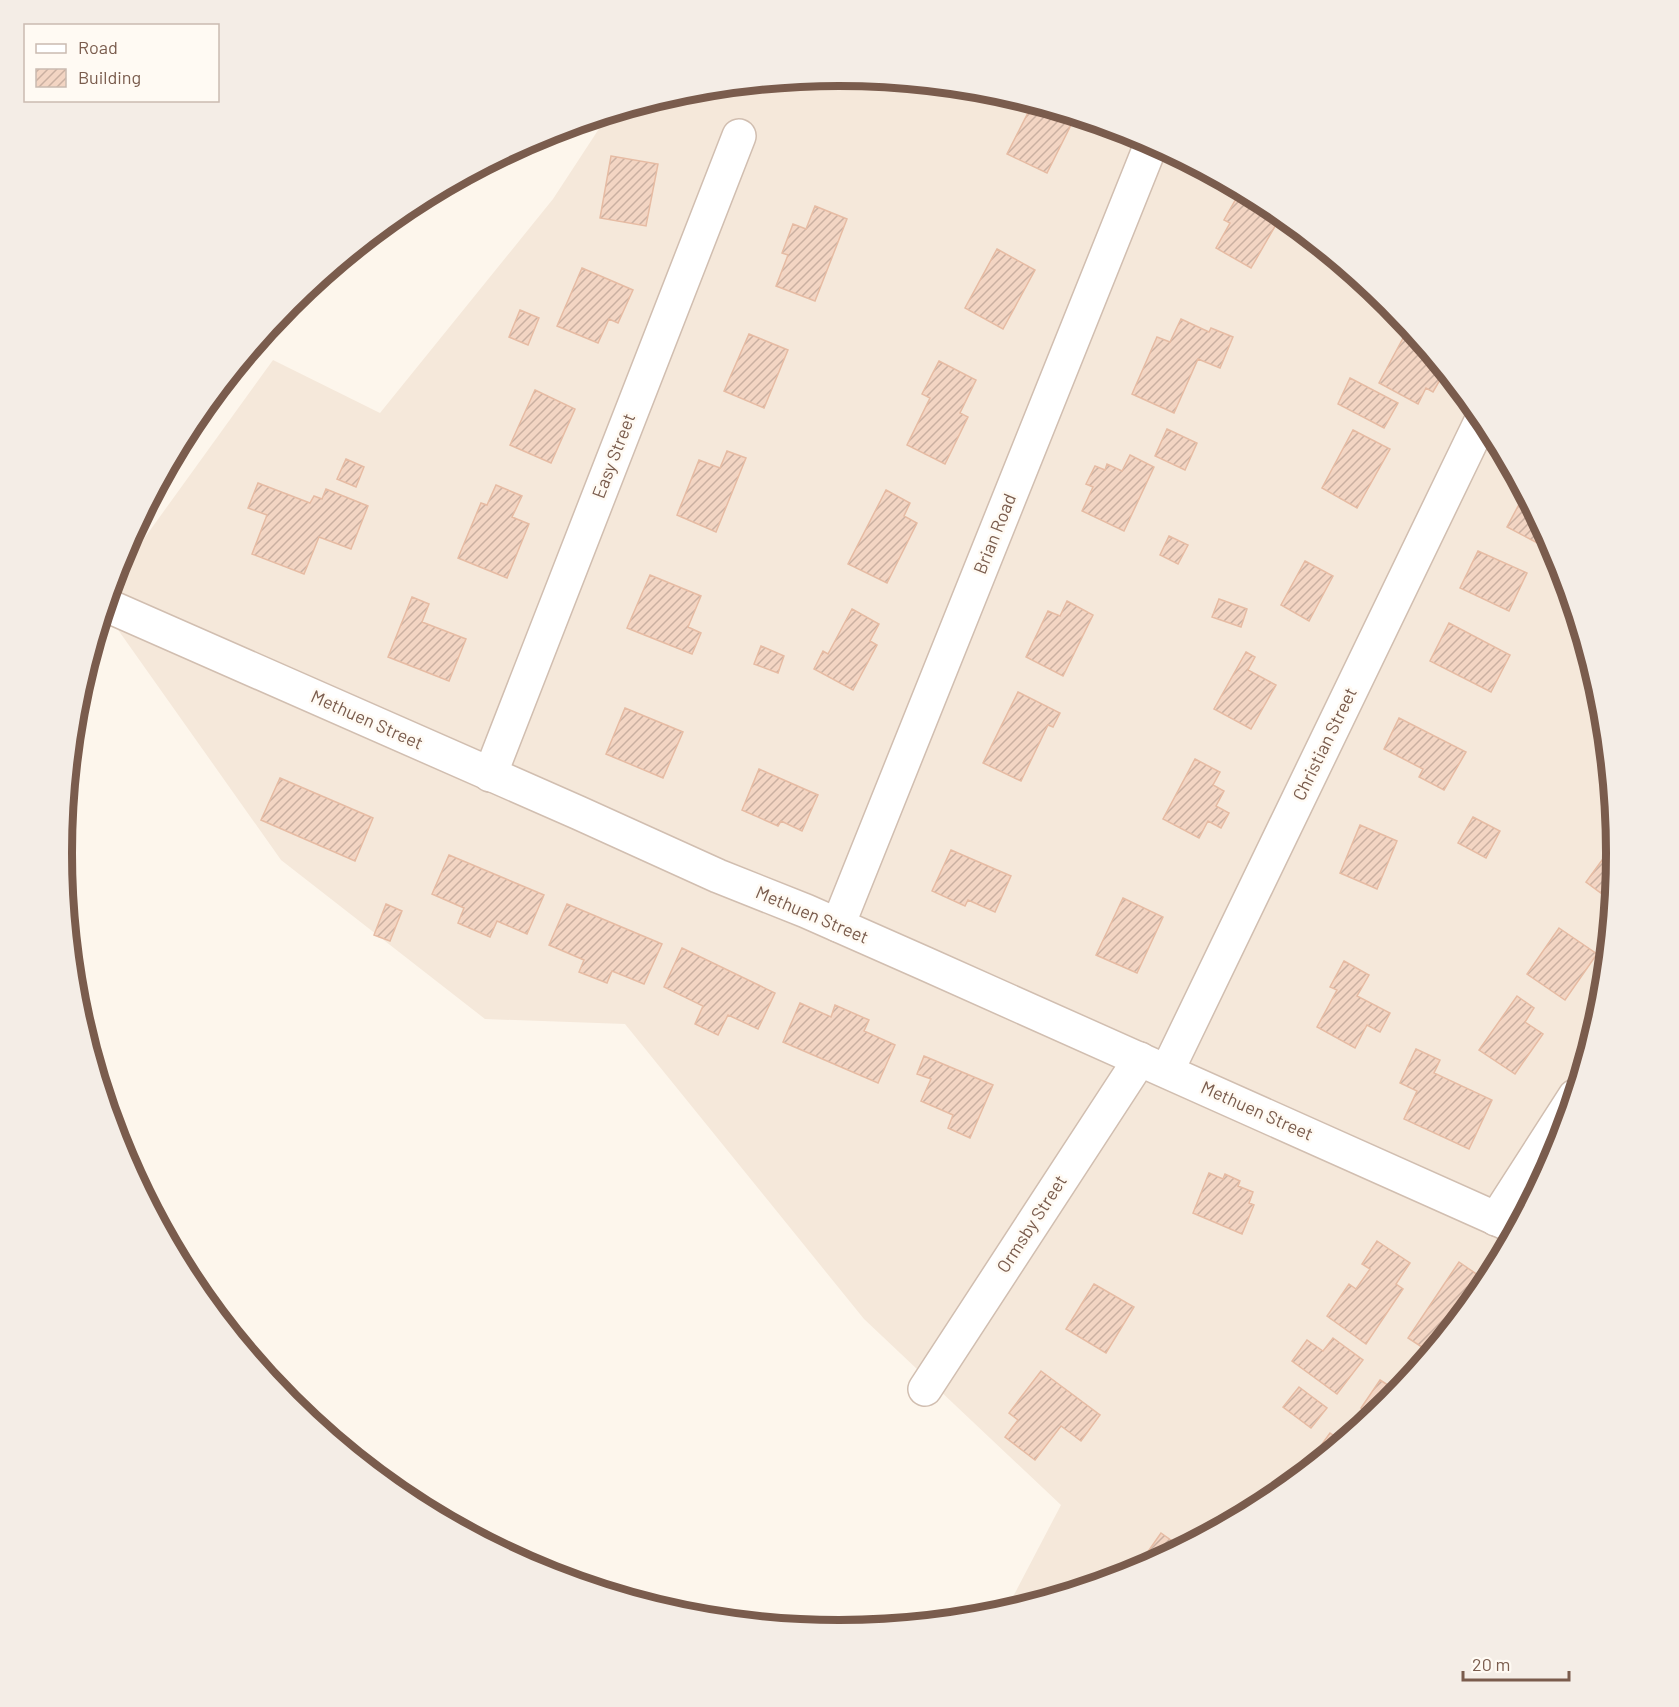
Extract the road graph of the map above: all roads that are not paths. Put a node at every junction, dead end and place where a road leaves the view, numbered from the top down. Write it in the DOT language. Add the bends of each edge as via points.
graph roads {
  1 [pos="739,136"];
  2 [pos="1148,151"];
  3 [pos="1478,427"];
  4 [pos="113,608"];
  5 [pos="490,775"];
  6 [pos="838,925"];
  7 [pos="1154,1065"];
  8 [pos="1551,1141"];
  9 [pos="1507,1224"];
  10 [pos="925,1389"];
  1 -- 5 [label="street, Easy Street"];
  2 -- 6 [label="street, Brian Road"];
  3 -- 7 [label="street, Christian Street"];
  4 -- 5 [label="street, Methuen Street"];
  5 -- 6 [label="street, Methuen Street"];
  6 -- 7 [label="street, Methuen Street"];
  7 -- 9 [label="street, Methuen Street"];
  7 -- 10 [label="street, Ormsby Street"];
  8 -- 9 [label="street"];
}
